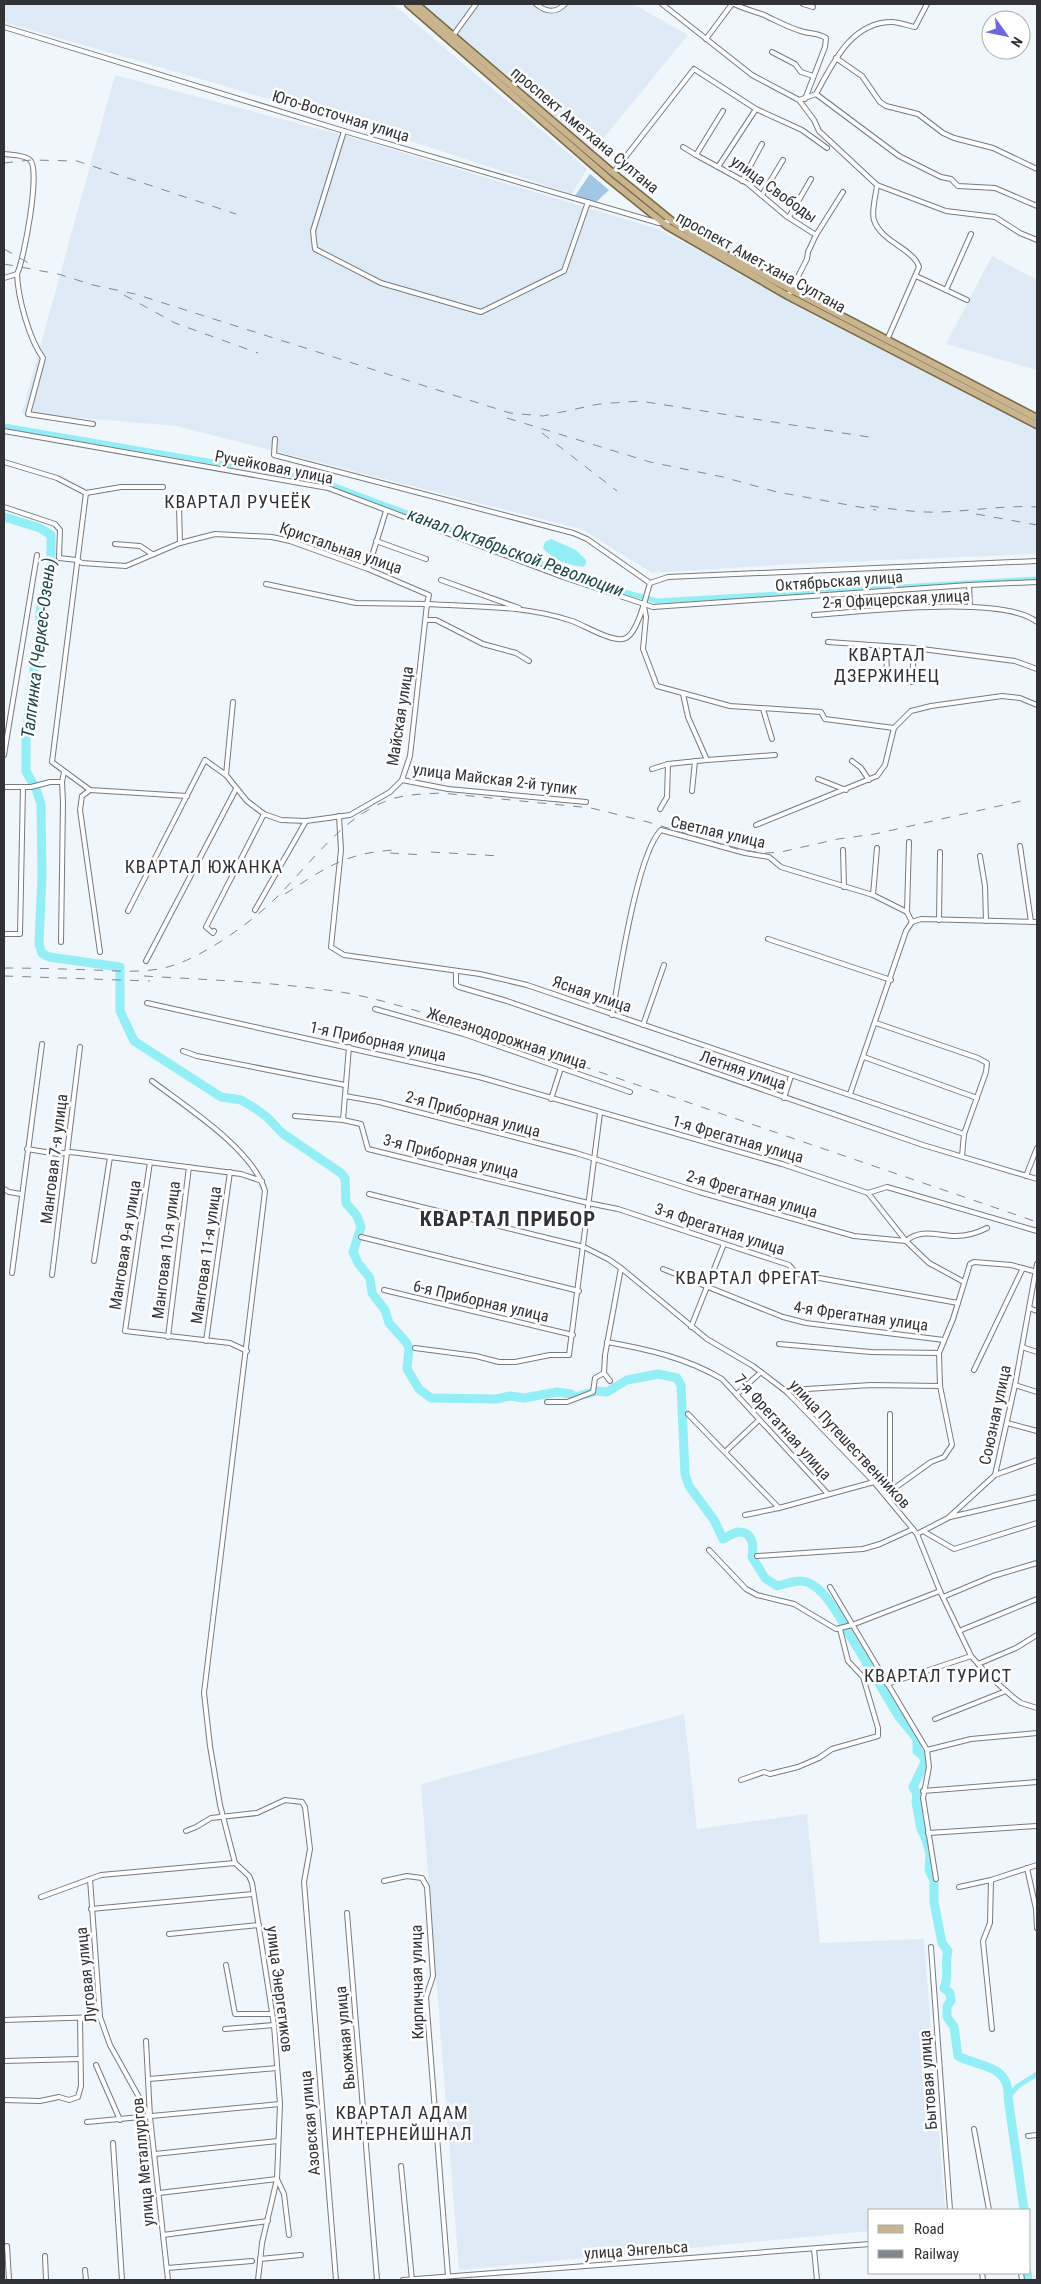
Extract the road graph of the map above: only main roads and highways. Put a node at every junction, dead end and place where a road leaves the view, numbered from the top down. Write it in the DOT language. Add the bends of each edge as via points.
graph roads {
  1 [pos="408,4"];
  2 [pos="416,4"];
  3 [pos="452,38"];
  4 [pos="611,176"];
  5 [pos="790,293"];
  6 [pos="885,341"];
  7 [pos="1037,418"];
  8 [pos="1037,425"];
  1 -- 3 [label="main road, проспект Амет-хана Султана"];
  2 -- 3 [label="main road"];
  3 -- 4 [label="main road, проспект Амет-хана Султана"];
  4 -- 5 [label="main road, проспект Аметхана Султана" via="672,221"];
  4 -- 5 [label="main road, проспект Амет-хана Султана" via="662,222 713,254"];
  5 -- 6 [label="main road, проспект Амет-хана Султана"];
  6 -- 7 [label="main road"];
  6 -- 8 [label="main road, проспект Амет-хана Султана"];
}
